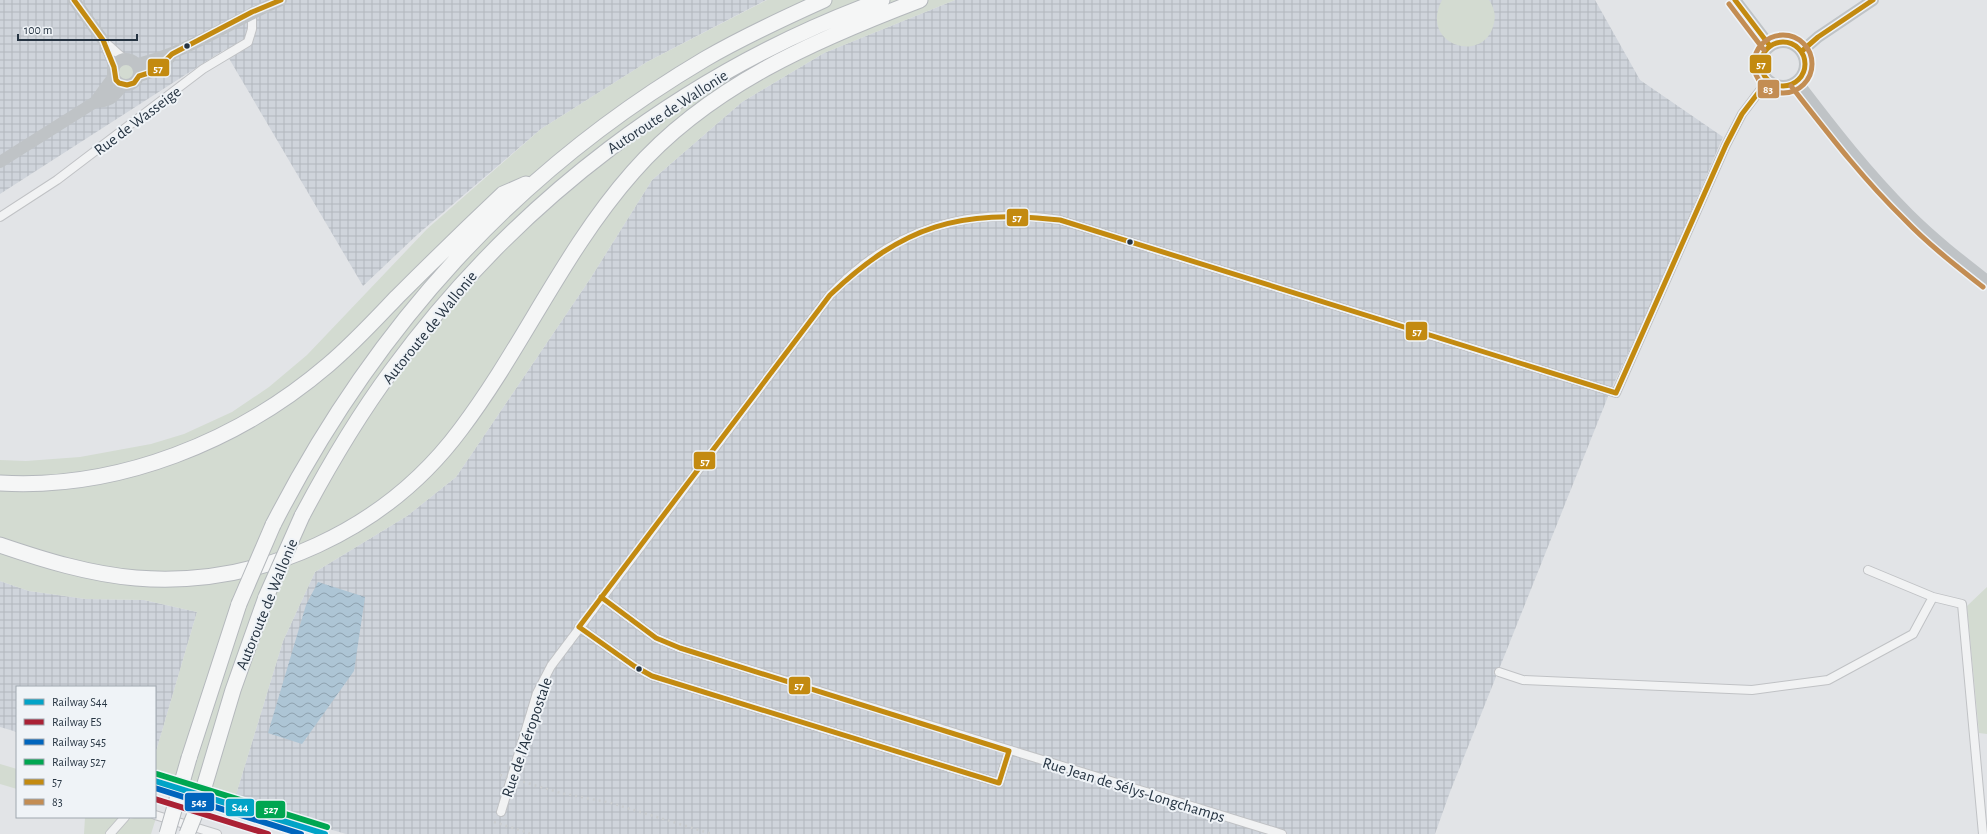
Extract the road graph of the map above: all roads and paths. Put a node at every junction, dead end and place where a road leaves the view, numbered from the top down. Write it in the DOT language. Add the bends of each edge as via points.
graph roads {
  1 [pos="74,0"];
  2 [pos="281,0"];
  3 [pos="824,0"];
  4 [pos="882,0"];
  5 [pos="920,0"];
  6 [pos="1735,0"];
  7 [pos="1873,0"];
  8 [pos="252,12"];
  9 [pos="103,40"];
  10 [pos="1770,46"];
  11 [pos="1802,51"];
  12 [pos="172,54"];
  13 [pos="124,59"];
  14 [pos="137,64"];
  15 [pos="114,72"];
  16 [pos="139,76"];
  17 [pos="1768,80"];
  18 [pos="1797,82"];
  19 [pos="123,85"];
  20 [pos="95,102"];
  21 [pos="0,162"];
  22 [pos="539,178"];
  23 [pos="0,216"];
  24 [pos="1987,281"];
  25 [pos="0,483"];
  26 [pos="0,545"];
  27 [pos="1868,570"];
  28 [pos="601,597"];
  29 [pos="1933,597"];
  30 [pos="579,627"];
  31 [pos="1499,672"];
  32 [pos="1008,751"];
  33 [pos="199,804"];
  34 [pos="501,812"];
  35 [pos="156,816"];
  36 [pos="124,818"];
  37 [pos="110,834"];
  38 [pos="167,834"];
  39 [pos="188,834"];
  40 [pos="195,834"];
  41 [pos="217,834"];
  42 [pos="1282,834"];
  43 [pos="1983,834"];
  1 -- 9 [label="street"];
  2 -- 8 [label="street"];
  3 -- 22 [label="highway, Autoroute de Wallonie" via="748,36 662,86 618,116"];
  4 -- 33 [label="highway, Autoroute de Wallonie, bridge" via="846,13 758,54 712,80 602,153 552,194 484,260 420,333 391,370 338,450 302,516 248,644"];
  5 -- 26 [label="highway" via="860,23 794,54 733,87 690,118 663,142 634,171 599,214 461,430 415,480 390,502 358,524 302,552 262,566 180,579 103,574"];
  6 -- 10 [label="street"];
  7 -- 11 [label="street" via="1834,25"];
  8 -- 12 [label="street"];
  8 -- 23 [label="street, Rue de Wasseige" via="252,29 248,42 203,70 57,180"];
  9 -- 13 [label="street"];
  9 -- 15 [label="street"];
  10 -- 11 [label="street" via="1783,42 1790,43"];
  10 -- 17 [label="street" via="1761,66"];
  11 -- 18 [label="street" via="1806,67"];
  12 -- 14 [label="street"];
  12 -- 16 [label="street" via="155,71"];
  13 -- 14 [label="street"];
  13 -- 15 [label="street" via="118,62"];
  14 -- 16 [label="street"];
  15 -- 19 [label="street" via="119,83"];
  15 -- 20 [label="street"];
  16 -- 19 [label="street" via="131,85"];
  17 -- 18 [label="street" via="1782,86"];
  17 -- 28 [label="street, Rue de l'Aéropostale" via="1742,114 1726,145 1616,393 1060,220 1000,215 964,218 906,238 875,255 849,275 826,301"];
  18 -- 24 [label="street" via="1821,116 1878,183 1922,227"];
  19 -- 20 [label="street" via="107,102"];
  20 -- 21 [label="street"];
  22 -- 25 [label="highway" via="503,194 329,365 296,391 244,424 197,447 124,471 54,482"];
  22 -- 38 [label="highway, Autoroute de Wallonie, bridge" via="467,246 404,319 346,400 296,481 273,525 240,604 189,758"];
  27 -- 29 [label="street"];
  28 -- 30 [label="street, Rue de l'Aéropostale"];
  28 -- 32 [label="street, Rue Jean de Sélys-Longchamps" via="656,638 680,648"];
  29 -- 31 [label="street" via="1913,634 1828,680 1752,690 1523,680"];
  29 -- 43 [label="street" via="1962,604"];
  30 -- 32 [label="street" via="652,676 998,783"];
  30 -- 34 [label="street, Rue de l'Aéropostale" via="543,679"];
  32 -- 42 [label="street, Rue Jean de Sélys-Longchamps"];
  33 -- 39 [label="highway, Autoroute de Wallonie, bridge"];
  33 -- 40 [label="highway, bridge"];
  35 -- 41 [label="street"];
  36 -- 37 [label="street"];
}
